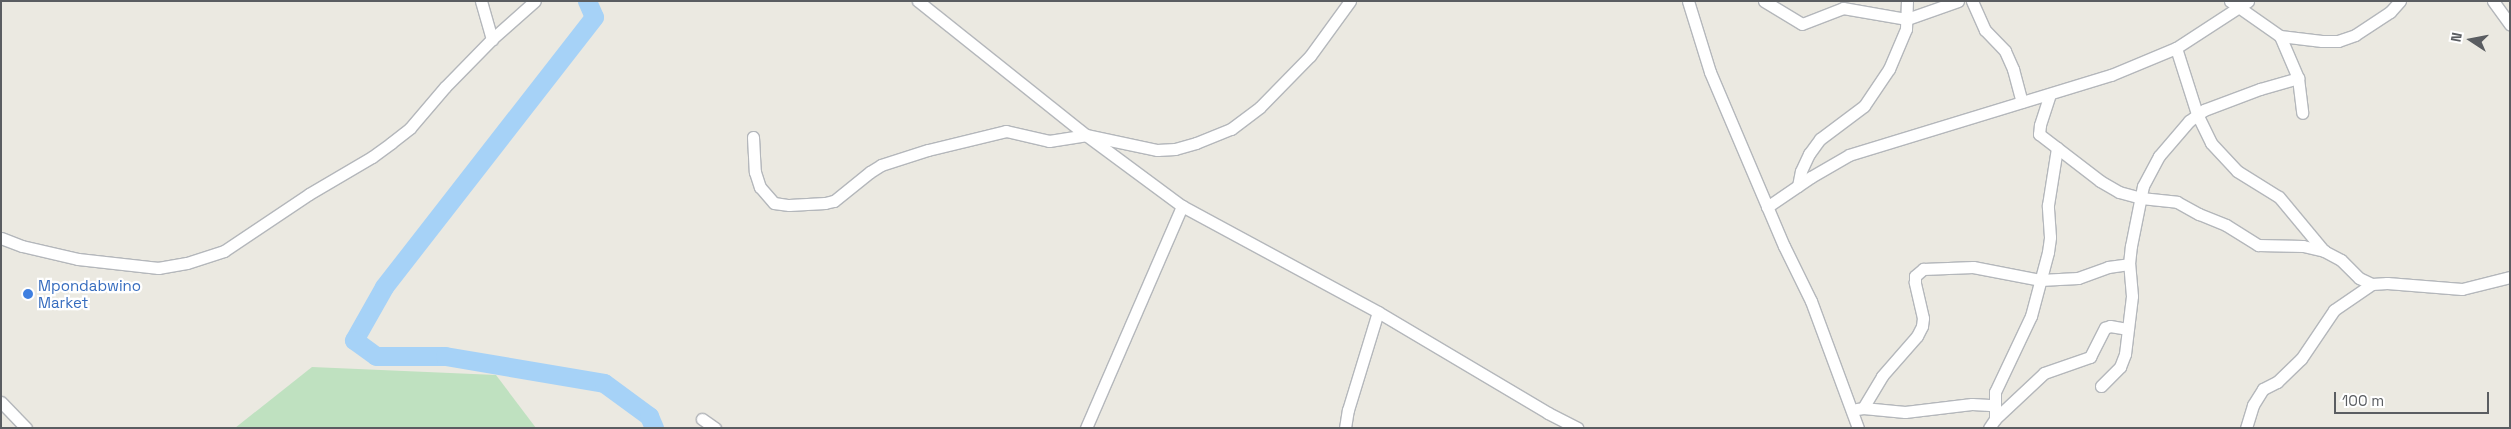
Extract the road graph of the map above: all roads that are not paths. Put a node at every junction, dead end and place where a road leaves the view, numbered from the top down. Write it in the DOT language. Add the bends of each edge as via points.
graph roads {
  1 [pos="481,1"];
  2 [pos="535,1"];
  3 [pos="918,1"];
  4 [pos="1350,1"];
  5 [pos="1688,1"];
  6 [pos="1764,1"];
  7 [pos="1907,1"];
  8 [pos="1958,1"];
  9 [pos="1972,1"];
  10 [pos="2400,1"];
  11 [pos="2493,1"];
  12 [pos="2239,3"];
  13 [pos="1907,19"];
  14 [pos="2510,24"];
  15 [pos="2280,36"];
  16 [pos="492,39"];
  17 [pos="2176,48"];
  18 [pos="2298,78"];
  19 [pos="2050,94"];
  20 [pos="2022,102"];
  21 [pos="2302,113"];
  22 [pos="2197,114"];
  23 [pos="1086,135"];
  24 [pos="753,137"];
  25 [pos="2057,148"];
  26 [pos="1798,186"];
  27 [pos="2141,198"];
  28 [pos="1182,206"];
  29 [pos="1767,207"];
  30 [pos="1,238"];
  31 [pos="2324,251"];
  32 [pos="2129,264"];
  33 [pos="2510,277"];
  34 [pos="2040,280"];
  35 [pos="2372,284"];
  36 [pos="1378,312"];
  37 [pos="2128,329"];
  38 [pos="2102,386"];
  39 [pos="1,402"];
  40 [pos="1994,404"];
  41 [pos="1858,409"];
  42 [pos="702,419"];
  43 [pos="1992,423"];
  44 [pos="26,428"];
  45 [pos="715,428"];
  46 [pos="1086,428"];
  47 [pos="1345,428"];
  48 [pos="1577,428"];
  49 [pos="1858,428"];
  50 [pos="2246,428"];
  1 -- 16 [label="street"];
  2 -- 16 [label="street"];
  3 -- 23 [label="street"];
  4 -- 23 [label="street" via="1310,56 1260,107 1231,129 1196,143 1166,150"];
  5 -- 29 [label="street" via="1710,72"];
  6 -- 13 [label="street" via="1802,24 1843,8"];
  7 -- 13 [label="street"];
  8 -- 13 [label="street"];
  9 -- 20 [label="street" via="1985,30 2010,60"];
  10 -- 15 [label="street" via="2390,12 2355,35 2338,40"];
  11 -- 14 [label="street"];
  12 -- 15 [label="street"];
  12 -- 17 [label="street"];
  13 -- 26 [label="street" via="1890,69 1855,115 1820,139 1804,162"];
  15 -- 18 [label="street"];
  16 -- 30 [label="street" via="410,128 390,144 216,255 171,267 129,266 78,259"];
  17 -- 19 [label="street" via="2111,75"];
  17 -- 22 [label="street"];
  18 -- 21 [label="street"];
  18 -- 22 [label="street" via="2218,103"];
  19 -- 20 [label="street"];
  19 -- 25 [label="street" via="2038,130"];
  20 -- 26 [label="street" via="1849,156"];
  22 -- 27 [label="street" via="2159,156 2146,178"];
  22 -- 31 [label="street" via="2211,143 2236,171 2279,197"];
  23 -- 24 [label="street" via="1049,141 1006,131 881,165 834,201 789,205 774,203 760,187 755,172"];
  23 -- 28 [label="street"];
  25 -- 27 [label="street" via="2109,187"];
  25 -- 34 [label="street" via="2048,205 2050,237"];
  26 -- 29 [label="street"];
  27 -- 31 [label="street" via="2178,202 2258,245 2303,246"];
  27 -- 32 [label="street"];
  28 -- 36 [label="street"];
  28 -- 46 [label="street"];
  29 -- 41 [label="street"];
  31 -- 35 [label="street"];
  32 -- 34 [label="street" via="2108,267 2078,278"];
  32 -- 37 [label="street" via="2132,296"];
  33 -- 35 [label="street" via="2462,289"];
  34 -- 40 [label="street" via="2031,316 1998,385"];
  34 -- 41 [label="street" via="1973,268 1930,268 1919,272 1915,282 1922,326"];
  35 -- 50 [label="street" via="2334,310 2301,359 2277,382 2263,389 2253,405"];
  36 -- 47 [label="street"];
  36 -- 48 [label="street"];
  37 -- 38 [label="street" via="2123,362"];
  37 -- 43 [label="street" via="2105,328 2090,357 2044,373"];
  39 -- 44 [label="street"];
  40 -- 41 [label="street" via="1905,412"];
  40 -- 43 [label="street"];
  41 -- 49 [label="street"];
  42 -- 45 [label="street"];
}
